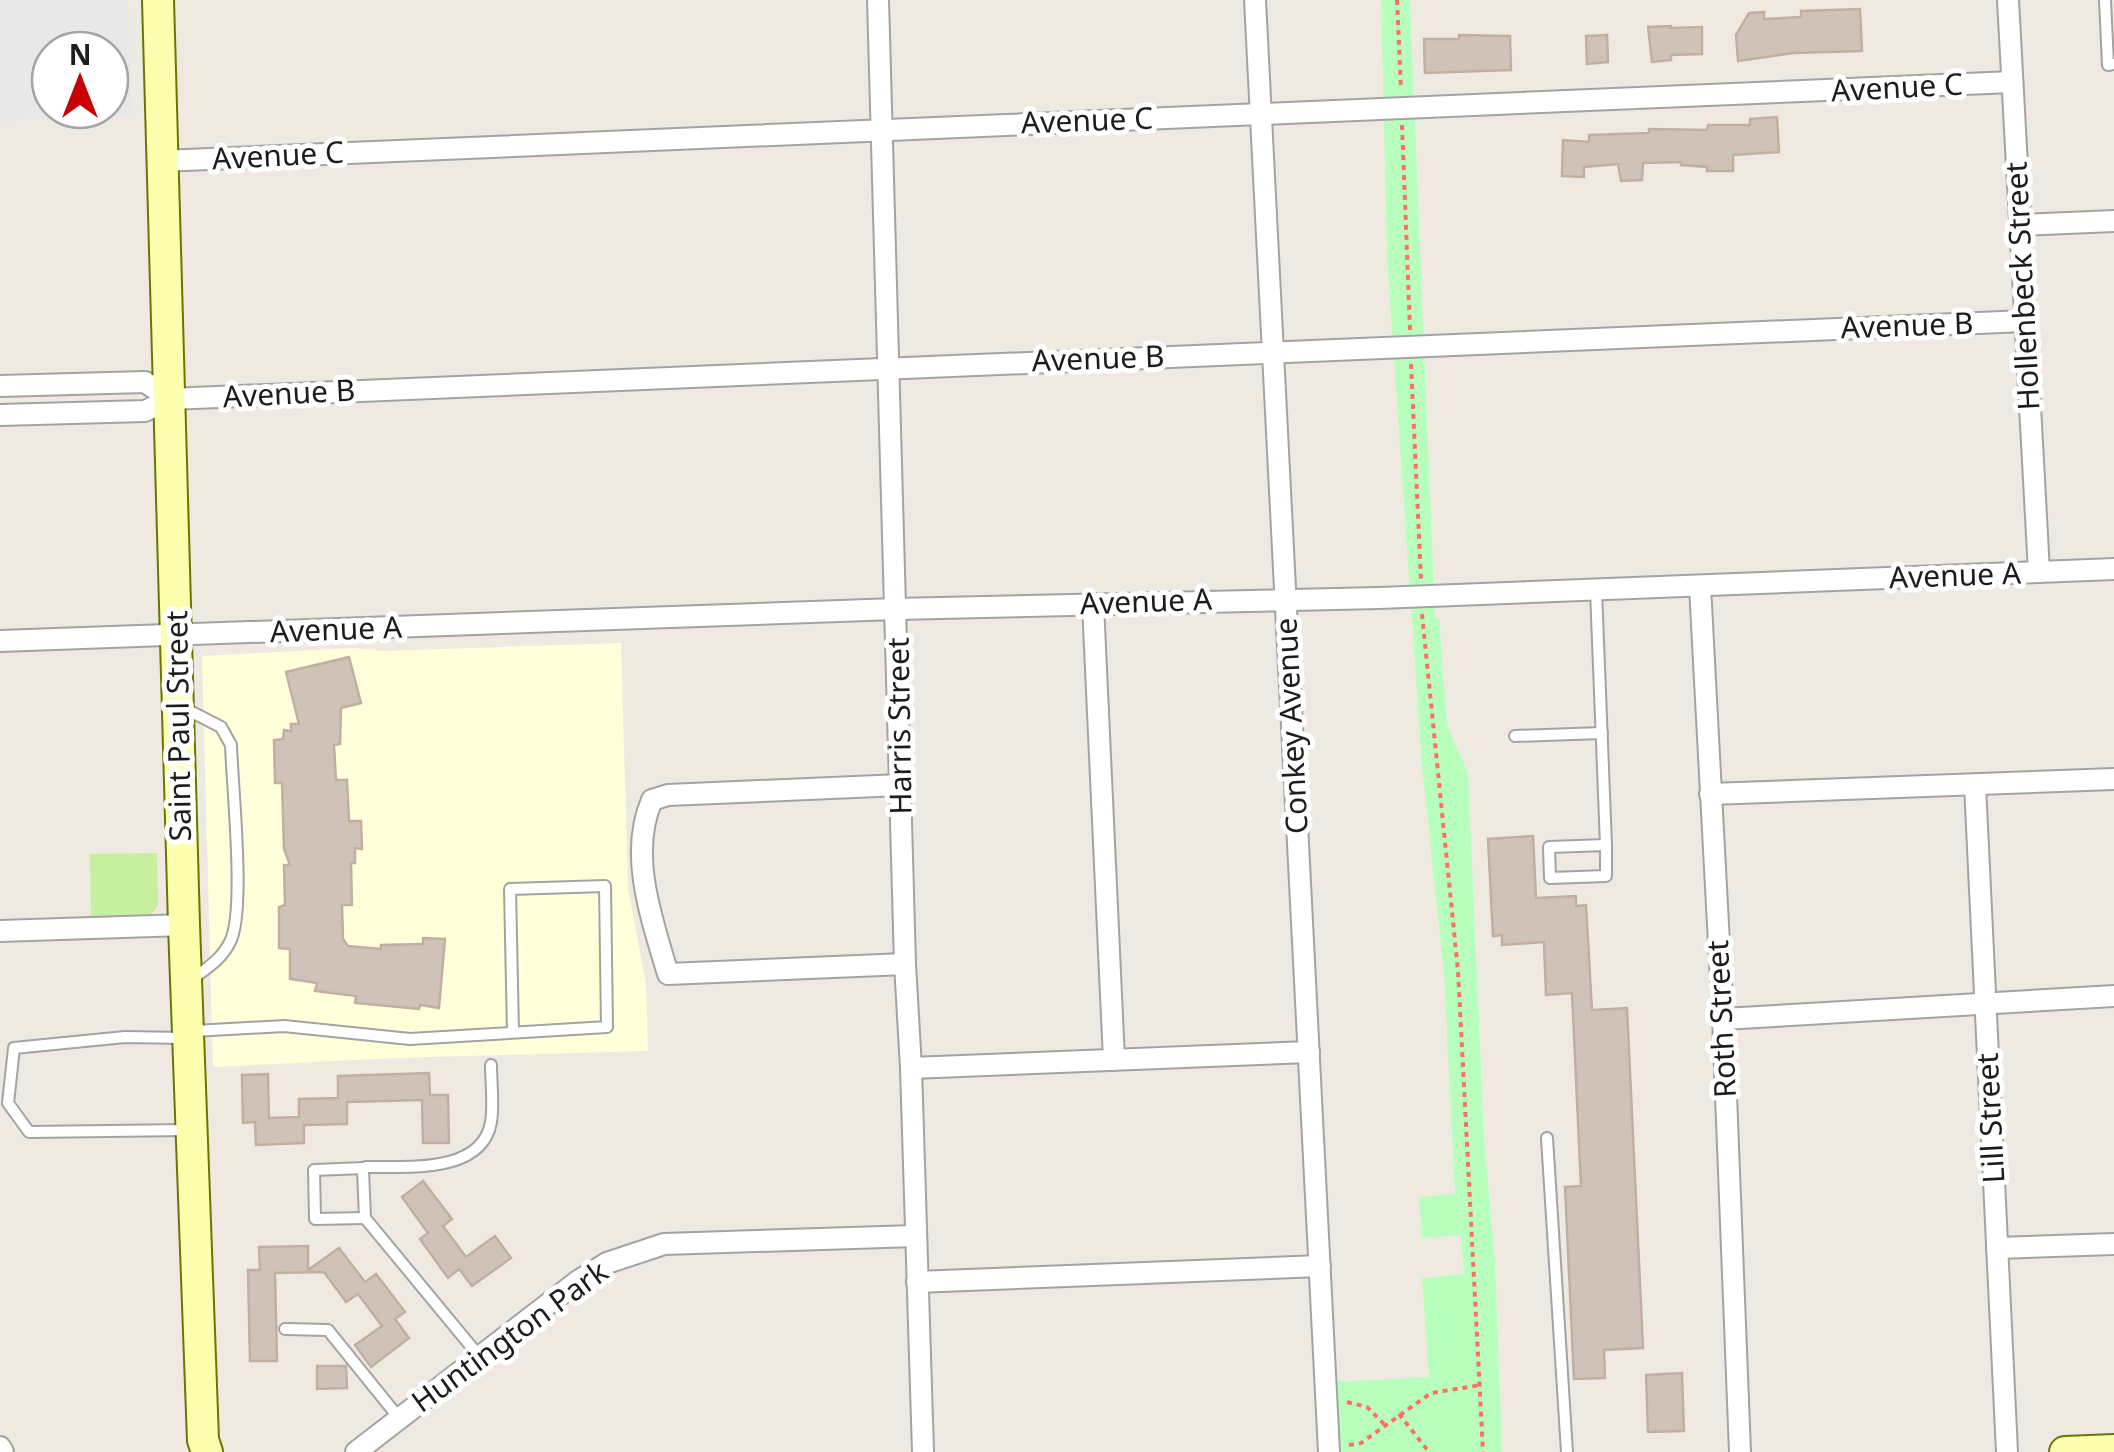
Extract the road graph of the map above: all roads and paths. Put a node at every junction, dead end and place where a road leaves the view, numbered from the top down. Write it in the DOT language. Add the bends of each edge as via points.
graph roads {
  1 [pos="158,0"];
  2 [pos="878,0"];
  3 [pos="1255,0"];
  4 [pos="1397,0"];
  5 [pos="2008,0"];
  6 [pos="2106,0"];
  7 [pos="2114,64"];
  8 [pos="2012,82"];
  9 [pos="1401,96"];
  10 [pos="1260,114"];
  11 [pos="1402,120"];
  12 [pos="882,130"];
  13 [pos="162,161"];
  14 [pos="2114,221"];
  15 [pos="2020,225"];
  16 [pos="2025,321"];
  17 [pos="1410,345"];
  18 [pos="1273,352"];
  19 [pos="890,368"];
  20 [pos="0,386"];
  21 [pos="170,400"];
  22 [pos="0,415"];
  23 [pos="2114,569"];
  24 [pos="2039,572"];
  25 [pos="1700,586"];
  26 [pos="1596,590"];
  27 [pos="1422,596"];
  28 [pos="1286,598"];
  29 [pos="1093,604"];
  30 [pos="896,609"];
  31 [pos="178,636"];
  32 [pos="0,641"];
  33 [pos="179,706"];
  34 [pos="1602,733"];
  35 [pos="1516,736"];
  36 [pos="2114,779"];
  37 [pos="901,784"];
  38 [pos="1974,784"];
  39 [pos="1710,794"];
  40 [pos="1606,846"];
  41 [pos="184,925"];
  42 [pos="0,931"];
  43 [pos="905,964"];
  44 [pos="186,983"];
  45 [pos="2114,996"];
  46 [pos="1986,1001"];
  47 [pos="1723,1019"];
  48 [pos="513,1032"];
  49 [pos="188,1034"];
  50 [pos="1309,1052"];
  51 [pos="1114,1060"];
  52 [pos="491,1066"];
  53 [pos="911,1068"];
  54 [pos="192,1130"];
  55 [pos="1547,1138"];
  56 [pos="364,1168"];
  57 [pos="364,1218"];
  58 [pos="916,1236"];
  59 [pos="2114,1244"];
  60 [pos="1997,1248"];
  61 [pos="1320,1266"];
  62 [pos="917,1282"];
  63 [pos="285,1330"];
  64 [pos="480,1357"];
  65 [pos="1480,1385"];
  66 [pos="1327,1403"];
  67 [pos="1399,1414"];
  68 [pos="400,1418"];
  69 [pos="1384,1425"];
  70 [pos="1329,1449"];
  71 [pos="2114,1450"];
  72 [pos="208,1452"];
  73 [pos="356,1452"];
  74 [pos="922,1452"];
  75 [pos="1429,1452"];
  76 [pos="1484,1452"];
  77 [pos="1567,1452"];
  78 [pos="1740,1452"];
  79 [pos="2007,1452"];
  80 [pos="2065,1452"];
  1 -- 13 [label="main road, Saint Paul Street"];
  2 -- 12 [label="street, Harris Street"];
  3 -- 10 [label="street, Conkey Avenue"];
  4 -- 9 [label="path"];
  5 -- 8 [label="street, Hollenbeck Street"];
  6 -- 7 [label="lane" via="2108,65"];
  8 -- 10 [label="street, Avenue C"];
  8 -- 15 [label="street, Hollenbeck Street"];
  10 -- 12 [label="street, Avenue C"];
  10 -- 18 [label="street, Conkey Avenue"];
  11 -- 17 [label="path"];
  12 -- 13 [label="street, Avenue C"];
  12 -- 19 [label="street, Harris Street"];
  13 -- 21 [label="main road, Saint Paul Street"];
  14 -- 15 [label="street"];
  15 -- 16 [label="street, Hollenbeck Street"];
  16 -- 17 [label="street, Avenue B"];
  16 -- 24 [label="street, Hollenbeck Street"];
  17 -- 18 [label="street, Avenue B"];
  17 -- 27 [label="path"];
  18 -- 19 [label="street, Avenue B"];
  18 -- 28 [label="street, Conkey Avenue"];
  19 -- 21 [label="street, Avenue B"];
  19 -- 30 [label="street, Harris Street"];
  20 -- 21 [label="street" via="144,382"];
  21 -- 22 [label="street" via="145,411"];
  21 -- 31 [label="main road, Saint Paul Street"];
  23 -- 24 [label="street, Avenue A"];
  24 -- 25 [label="street, Avenue A"];
  25 -- 26 [label="street, Avenue A"];
  25 -- 39 [label="street, Roth Street"];
  26 -- 27 [label="street, Avenue A"];
  26 -- 34 [label="lane"];
  27 -- 28 [label="street, Avenue A"];
  27 -- 65 [label="path" via="1458,971"];
  28 -- 29 [label="street, Avenue A"];
  28 -- 50 [label="street, Conkey Avenue"];
  29 -- 30 [label="street, Avenue A"];
  29 -- 51 [label="street"];
  30 -- 31 [label="street, Avenue A"];
  30 -- 37 [label="street, Harris Street"];
  31 -- 32 [label="street, Avenue A"];
  31 -- 33 [label="main road, Saint Paul Street"];
  33 -- 41 [label="main road, Saint Paul Street"];
  33 -- 44 [label="lane" via="221,727 231,745 238,910 218,960"];
  34 -- 35 [label="lane"];
  34 -- 40 [label="lane"];
  36 -- 38 [label="street"];
  37 -- 43 [label="street, Harris Street"];
  37 -- 43 [label="street" via="657,796 643,820 646,896 668,974"];
  38 -- 39 [label="street"];
  38 -- 46 [label="street, Lill Street"];
  39 -- 47 [label="street, Roth Street"];
  40 -- 40 [label="lane" via="1549,847 1550,878 1606,876"];
  41 -- 42 [label="street"];
  41 -- 44 [label="main road, Saint Paul Street"];
  43 -- 53 [label="street, Harris Street"];
  44 -- 49 [label="main road, Saint Paul Street"];
  45 -- 46 [label="street"];
  46 -- 47 [label="street"];
  46 -- 60 [label="street, Lill Street"];
  47 -- 78 [label="street, Roth Street"];
  48 -- 48 [label="lane" via="607,1026 605,886 510,889"];
  48 -- 49 [label="lane" via="410,1039 284,1026"];
  49 -- 54 [label="main road, Saint Paul Street"];
  49 -- 54 [label="lane" via="14,1048 8,1103 30,1132"];
  50 -- 51 [label="street"];
  50 -- 61 [label="street, Conkey Avenue"];
  51 -- 53 [label="street"];
  52 -- 56 [label="lane" via="491,1122 473,1149 444,1166"];
  53 -- 58 [label="street, Harris Street"];
  54 -- 72 [label="main road, Saint Paul Street"];
  55 -- 77 [label="lane"];
  56 -- 57 [label="lane"];
  56 -- 57 [label="lane" via="314,1170 315,1219"];
  57 -- 64 [label="lane"];
  58 -- 62 [label="street, Harris Street"];
  58 -- 64 [label="street, Huntington Park" via="702,1241 634,1252 578,1282"];
  59 -- 60 [label="street"];
  60 -- 79 [label="street, Lill Street"];
  61 -- 62 [label="street"];
  61 -- 66 [label="street, Conkey Avenue"];
  62 -- 74 [label="street, Harris Street"];
  63 -- 68 [label="lane" via="328,1330"];
  64 -- 68 [label="street, Huntington Park"];
  65 -- 67 [label="path" via="1444,1389"];
  65 -- 76 [label="path"];
  66 -- 69 [label="path" via="1359,1403"];
  66 -- 70 [label="street, Conkey Avenue"];
  67 -- 69 [label="path"];
  67 -- 75 [label="path"];
  68 -- 73 [label="street, Huntington Park"];
  69 -- 70 [label="path" via="1361,1443"];
  71 -- 80 [label="main road"];
}
